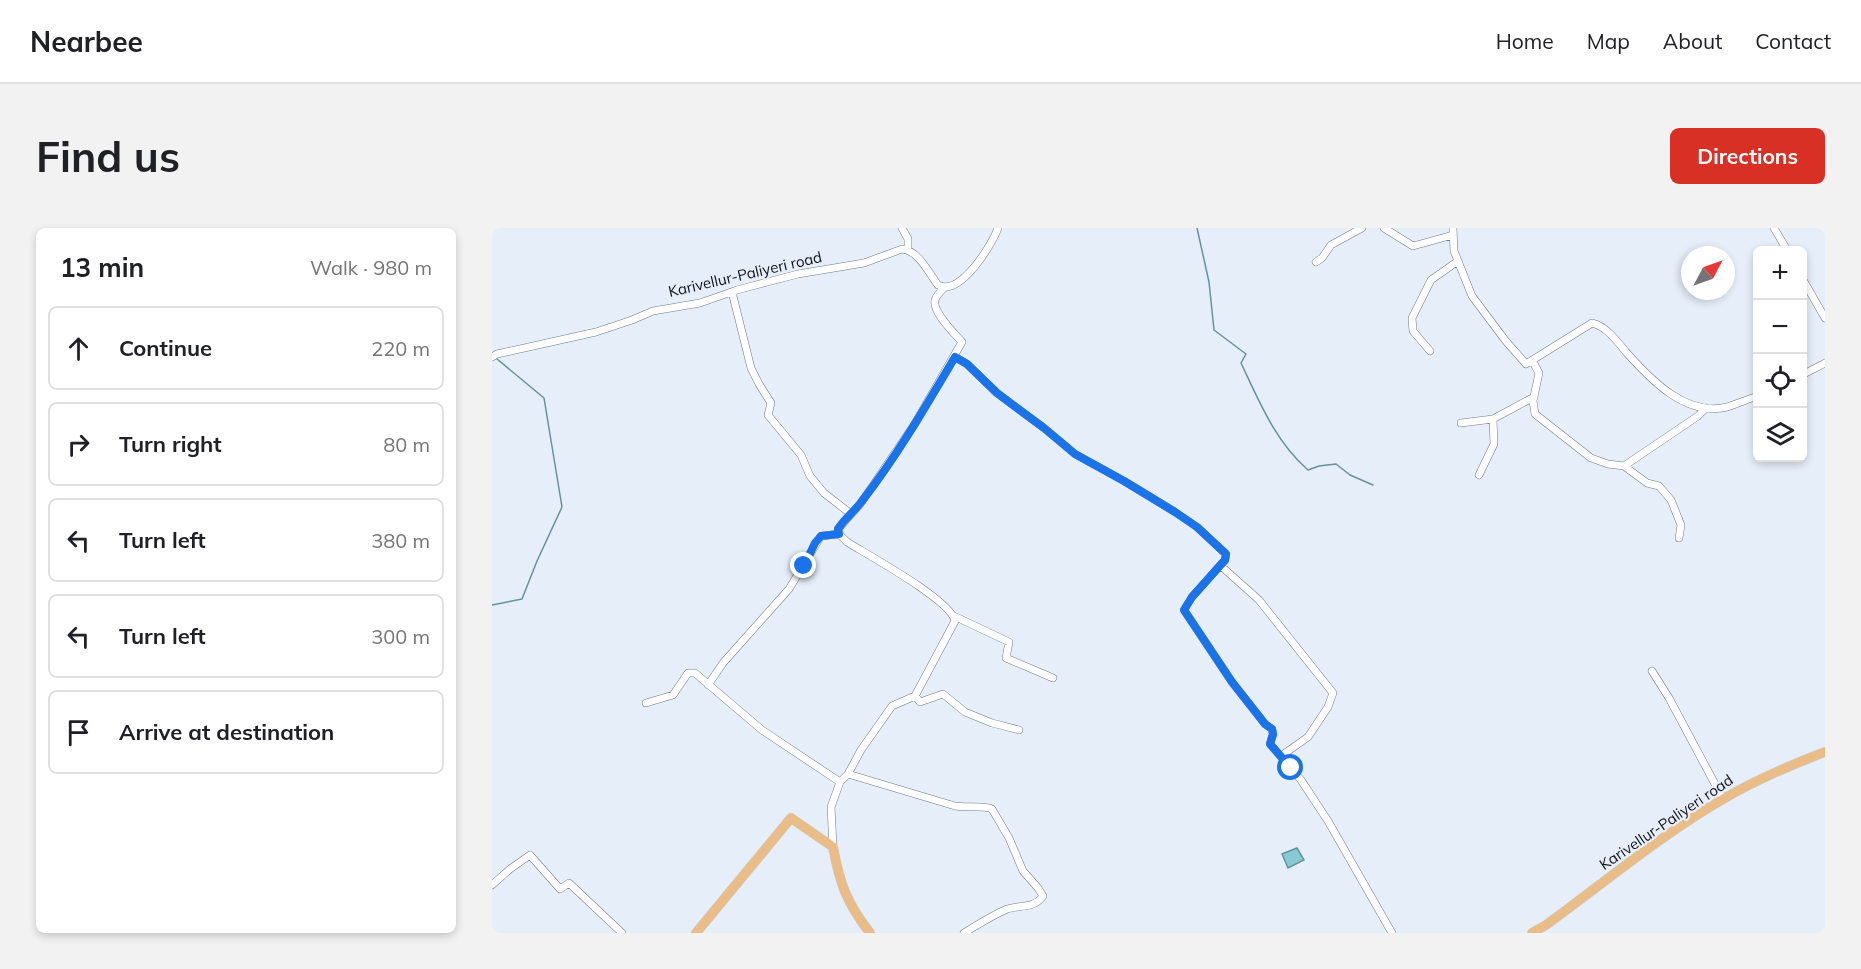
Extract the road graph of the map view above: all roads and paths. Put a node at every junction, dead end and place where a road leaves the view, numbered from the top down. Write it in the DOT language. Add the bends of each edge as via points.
graph roads {
  1 [pos="902,228"];
  2 [pos="998,228"];
  3 [pos="1362,228"];
  4 [pos="1384,228"];
  5 [pos="1774,228"];
  6 [pos="1453,232"];
  7 [pos="1785,246"];
  8 [pos="908,249"];
  9 [pos="1458,261"];
  10 [pos="1316,262"];
  11 [pos="1807,285"];
  12 [pos="944,288"];
  13 [pos="732,292"];
  14 [pos="1825,318"];
  15 [pos="1430,351"];
  16 [pos="492,357"];
  17 [pos="955,357"];
  18 [pos="1532,360"];
  19 [pos="1825,363"];
  20 [pos="1807,373"];
  21 [pos="1534,397"];
  22 [pos="1753,398"];
  23 [pos="1706,408"];
  24 [pos="1493,418"];
  25 [pos="1461,423"];
  26 [pos="1624,466"];
  27 [pos="1479,475"];
  28 [pos="851,514"];
  29 [pos="839,534"];
  30 [pos="1678,538"];
  31 [pos="1221,566"];
  32 [pos="954,616"];
  33 [pos="1652,671"];
  34 [pos="1053,678"];
  35 [pos="708,685"];
  36 [pos="915,696"];
  37 [pos="646,703"];
  38 [pos="1019,730"];
  39 [pos="1825,752"];
  40 [pos="1281,756"];
  41 [pos="848,774"];
  42 [pos="840,782"];
  43 [pos="1723,799"];
  44 [pos="833,847"];
  45 [pos="492,885"];
  46 [pos="622,933"];
  47 [pos="696,933"];
  48 [pos="870,933"];
  49 [pos="964,933"];
  50 [pos="1392,933"];
  51 [pos="1532,933"];
  1 -- 8 [label="street"];
  2 -- 12 [label="street" via="978,262 953,286"];
  3 -- 10 [label="street" via="1331,245"];
  4 -- 6 [label="street" via="1413,246"];
  5 -- 7 [label="street"];
  6 -- 9 [label="street"];
  8 -- 12 [label="street"];
  8 -- 13 [label="street, Karivellur-Paliyeri road" via="864,263 798,274"];
  9 -- 15 [label="street" via="1431,280 1412,318 1413,331"];
  9 -- 18 [label="street" via="1472,296 1498,331 1526,364"];
  11 -- 14 [label="street"];
  12 -- 17 [label="street" via="934,305 963,342"];
  13 -- 16 [label="street, Karivellur-Paliyeri road" via="700,303 653,311 596,332"];
  13 -- 28 [label="street" via="751,368 771,403 768,415 796,449 817,485"];
  17 -- 28 [label="street" via="914,425"];
  17 -- 31 [label="street" via="1075,454 1197,527 1226,554"];
  18 -- 21 [label="street" via="1539,374"];
  18 -- 23 [label="street" via="1592,322 1670,395"];
  19 -- 20 [label="street"];
  21 -- 24 [label="street"];
  21 -- 26 [label="street" via="1535,414 1591,458"];
  22 -- 23 [label="street" via="1726,407"];
  23 -- 26 [label="street"];
  24 -- 25 [label="street"];
  24 -- 27 [label="street" via="1494,444"];
  26 -- 30 [label="street" via="1647,483 1659,486 1671,500 1681,525"];
  28 -- 29 [label="street" via="838,529"];
  29 -- 32 [label="street" via="933,595"];
  29 -- 35 [label="street" via="821,536 789,589"];
  31 -- 40 [label="street" via="1184,610 1232,682 1272,729 1270,744"];
  31 -- 40 [label="street" via="1259,600 1333,693 1308,737"];
  32 -- 34 [label="street" via="1009,642 1006,658"];
  32 -- 36 [label="street" via="952,629"];
  33 -- 43 [label="street"];
  35 -- 37 [label="street" via="695,673 688,673 673,695"];
  35 -- 42 [label="street" via="762,730"];
  36 -- 38 [label="street" via="920,702 947,695 966,712"];
  36 -- 41 [label="street" via="892,706"];
  39 -- 43 [label="main road, Karivellur-Paliyeri road" via="1778,770"];
  40 -- 50 [label="street" via="1328,821"];
  41 -- 42 [label="street"];
  41 -- 49 [label="street" via="955,806 992,809 1023,871 1043,896 1031,905 1008,909"];
  42 -- 44 [label="street" via="831,807"];
  43 -- 51 [label="main road, Karivellur-Paliyeri road"];
  44 -- 47 [label="main road" via="791,818"];
  44 -- 48 [label="main road" via="842,888"];
  45 -- 46 [label="street" via="530,855 560,889 569,883"];
}
